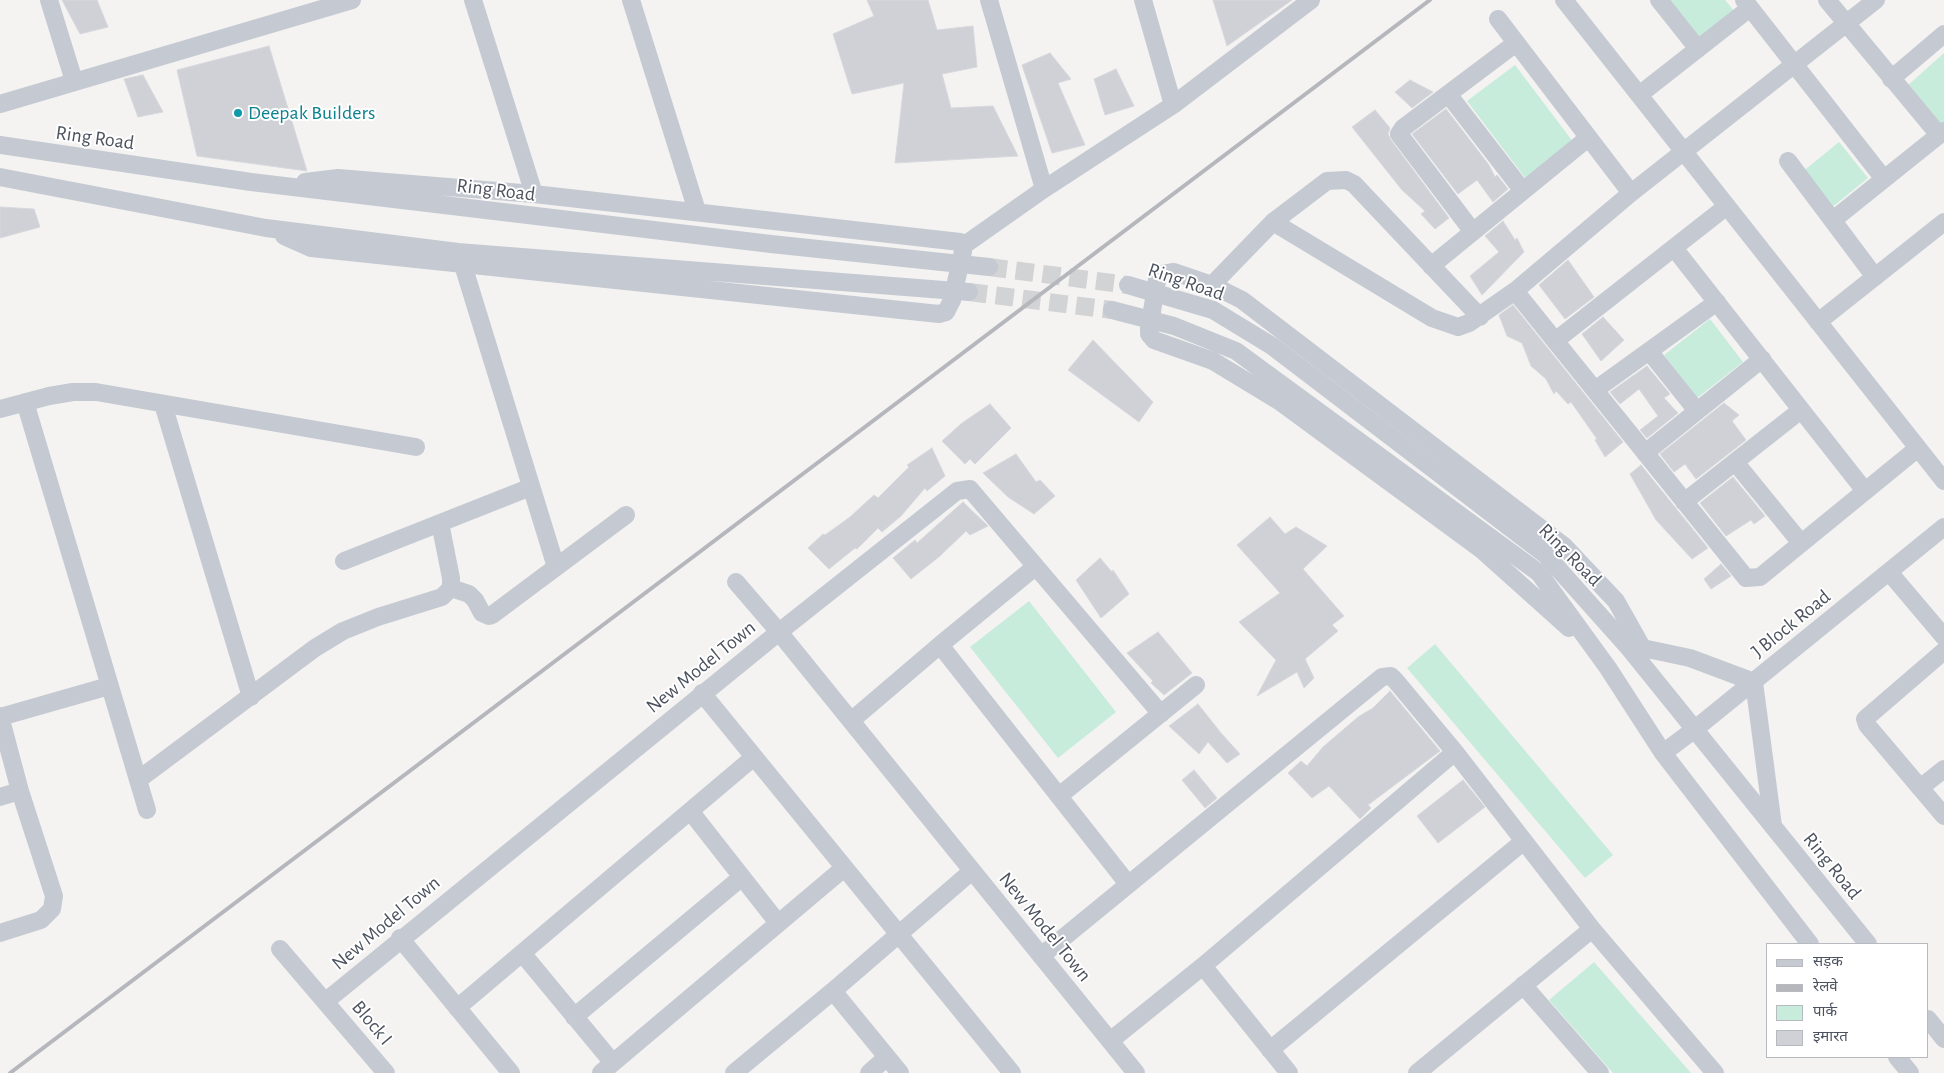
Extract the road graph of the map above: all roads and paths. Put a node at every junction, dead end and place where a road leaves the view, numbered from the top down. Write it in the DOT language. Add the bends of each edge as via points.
graph roads {
  1 [pos="49,0"];
  2 [pos="352,0"];
  3 [pos="473,0"];
  4 [pos="631,0"];
  5 [pos="989,0"];
  6 [pos="1143,0"];
  7 [pos="1311,0"];
  8 [pos="1564,0"];
  9 [pos="1659,0"];
  10 [pos="1827,0"];
  11 [pos="1876,0"];
  12 [pos="1747,4"];
  13 [pos="1498,19"];
  14 [pos="1846,24"];
  15 [pos="1943,37"];
  16 [pos="1516,43"];
  17 [pos="1698,49"];
  18 [pos="1795,65"];
  19 [pos="1891,79"];
  20 [pos="74,81"];
  21 [pos="1448,94"];
  22 [pos="1639,95"];
  23 [pos="0,104"];
  24 [pos="1173,105"];
  25 [pos="1941,133"];
  26 [pos="1588,138"];
  27 [pos="0,145"];
  28 [pos="1684,152"];
  29 [pos="1788,160"];
  30 [pos="0,177"];
  31 [pos="1884,179"];
  32 [pos="277,185"];
  33 [pos="1044,188"];
  34 [pos="1524,191"];
  35 [pos="1631,193"];
  36 [pos="534,194"];
  37 [pos="1727,206"];
  38 [pos="697,211"];
  39 [pos="1833,220"];
  40 [pos="1273,222"];
  41 [pos="1944,222"];
  42 [pos="266,228"];
  43 [pos="1473,232"];
  44 [pos="963,248"];
  45 [pos="1674,248"];
  46 [pos="464,265"];
  47 [pos="1431,266"];
  48 [pos="989,267"];
  49 [pos="1875,277"];
  50 [pos="1128,285"];
  51 [pos="1212,285"];
  52 [pos="1515,290"];
  53 [pos="969,292"];
  54 [pos="1717,302"];
  55 [pos="1112,310"];
  56 [pos="1480,317"];
  57 [pos="1818,322"];
  58 [pos="1555,341"];
  59 [pos="1649,350"];
  60 [pos="1762,359"];
  61 [pos="1594,390"];
  62 [pos="25,402"];
  63 [pos="163,404"];
  64 [pos="0,409"];
  65 [pos="1801,410"];
  66 [pos="1697,411"];
  67 [pos="416,447"];
  68 [pos="1918,448"];
  69 [pos="1645,453"];
  70 [pos="1735,462"];
  71 [pos="1944,481"];
  72 [pos="531,487"];
  73 [pos="1865,491"];
  74 [pos="1684,502"];
  75 [pos="626,515"];
  76 [pos="440,523"];
  77 [pos="1944,527"];
  78 [pos="1801,543"];
  79 [pos="344,561"];
  80 [pos="1035,566"];
  81 [pos="556,567"];
  82 [pos="1889,572"];
  83 [pos="736,582"];
  84 [pos="451,588"];
  85 [pos="778,632"];
  86 [pos="1944,637"];
  87 [pos="940,645"];
  88 [pos="1626,645"];
  89 [pos="1643,648"];
  90 [pos="1944,651"];
  91 [pos="1608,668"];
  92 [pos="1754,682"];
  93 [pos="1196,685"];
  94 [pos="109,686"];
  95 [pos="702,693"];
  96 [pos="251,697"];
  97 [pos="1160,714"];
  98 [pos="0,716"];
  99 [pos="852,720"];
  100 [pos="1695,729"];
  101 [pos="1454,752"];
  102 [pos="1663,753"];
  103 [pos="754,757"];
  104 [pos="1944,769"];
  105 [pos="138,780"];
  106 [pos="1920,788"];
  107 [pos="20,791"];
  108 [pos="1059,796"];
  109 [pos="0,797"];
  110 [pos="147,810"];
  111 [pos="691,812"];
  112 [pos="1944,816"];
  113 [pos="1773,826"];
  114 [pos="1524,841"];
  115 [pos="844,868"];
  116 [pos="972,871"];
  117 [pos="742,877"];
  118 [pos="1128,884"];
  119 [pos="778,923"];
  120 [pos="1592,928"];
  121 [pos="0,933"];
  122 [pos="900,936"];
  123 [pos="400,938"];
  124 [pos="1809,943"];
  125 [pos="1867,943"];
  126 [pos="280,949"];
  127 [pos="522,953"];
  128 [pos="1041,956"];
  129 [pos="1203,966"];
  130 [pos="1523,986"];
  131 [pos="833,991"];
  132 [pos="326,1000"];
  133 [pos="457,1008"];
  134 [pos="574,1017"];
  135 [pos="1929,1020"];
  136 [pos="1944,1039"];
  137 [pos="1110,1041"];
  138 [pos="1270,1050"];
  139 [pos="887,1057"];
  140 [pos="1898,1058"];
  141 [pos="607,1068"];
  142 [pos="1424,1071"];
  143 [pos="386,1073"];
  144 [pos="511,1073"];
  145 [pos="734,1073"];
  146 [pos="869,1073"];
  147 [pos="900,1073"];
  148 [pos="1012,1073"];
  149 [pos="1136,1073"];
  150 [pos="1288,1073"];
  151 [pos="1600,1073"];
  152 [pos="1715,1073"];
  153 [pos="1910,1073"];
  1 -- 20 [label="street"];
  2 -- 20 [label="street"];
  3 -- 36 [label="street"];
  4 -- 38 [label="street"];
  5 -- 33 [label="street"];
  6 -- 24 [label="street"];
  7 -- 24 [label="street"];
  8 -- 22 [label="street"];
  9 -- 17 [label="street"];
  10 -- 14 [label="street"];
  11 -- 14 [label="street"];
  12 -- 17 [label="street"];
  12 -- 18 [label="street"];
  13 -- 16 [label="street"];
  14 -- 18 [label="street"];
  14 -- 19 [label="street"];
  15 -- 19 [label="street"];
  16 -- 21 [label="street"];
  16 -- 26 [label="street"];
  17 -- 22 [label="street"];
  18 -- 28 [label="street"];
  18 -- 31 [label="street"];
  19 -- 25 [label="street"];
  20 -- 23 [label="street"];
  21 -- 34 [label="street"];
  21 -- 43 [label="street" via="1402,128 1399,137"];
  22 -- 28 [label="street"];
  24 -- 33 [label="street"];
  25 -- 31 [label="street"];
  26 -- 34 [label="street"];
  26 -- 35 [label="street"];
  27 -- 32 [label="street, Ring Road"];
  28 -- 35 [label="street"];
  28 -- 37 [label="street"];
  29 -- 39 [label="street"];
  30 -- 42 [label="street"];
  31 -- 39 [label="street"];
  32 -- 36 [label="street" via="338,178"];
  32 -- 48 [label="street, Ring Road"];
  33 -- 44 [label="street"];
  34 -- 43 [label="street"];
  35 -- 52 [label="street"];
  36 -- 38 [label="street"];
  37 -- 45 [label="street"];
  37 -- 57 [label="street"];
  38 -- 44 [label="street" via="960,242"];
  39 -- 49 [label="street"];
  40 -- 47 [label="street" via="1328,181 1346,180 1354,184"];
  40 -- 51 [label="street"];
  40 -- 56 [label="street" via="1445,324 1458,327"];
  41 -- 49 [label="street"];
  42 -- 46 [label="street" via="311,248"];
  42 -- 53 [label="street" via="458,252"];
  43 -- 47 [label="street"];
  44 -- 46 [label="street, bridge" via="952,300 946,312 939,314"];
  45 -- 54 [label="street"];
  45 -- 58 [label="street"];
  46 -- 72 [label="street"];
  47 -- 56 [label="street"];
  49 -- 57 [label="street"];
  50 -- 88 [label="street, Ring Road" via="1213,310 1272,346 1546,555"];
  51 -- 89 [label="street" via="1242,300 1564,546 1616,601"];
  51 -- 91 [label="street, bridge" via="1174,272 1162,274 1158,280 1149,330 1154,340 1213,360 1279,401 1482,550 1558,617"];
  52 -- 56 [label="street"];
  52 -- 58 [label="street"];
  54 -- 59 [label="street"];
  54 -- 60 [label="street"];
  55 -- 91 [label="street, Ring Road" via="1174,326 1236,351 1539,573"];
  57 -- 68 [label="street"];
  58 -- 61 [label="street"];
  59 -- 61 [label="street"];
  59 -- 66 [label="street"];
  60 -- 65 [label="street"];
  60 -- 66 [label="street"];
  61 -- 69 [label="street"];
  62 -- 63 [label="street" via="73,392 96,392"];
  62 -- 64 [label="street"];
  62 -- 94 [label="street"];
  63 -- 67 [label="street"];
  63 -- 96 [label="street"];
  65 -- 70 [label="street"];
  65 -- 73 [label="street"];
  66 -- 69 [label="street"];
  68 -- 71 [label="street"];
  68 -- 73 [label="street"];
  69 -- 74 [label="street"];
  70 -- 74 [label="street"];
  70 -- 78 [label="street"];
  72 -- 76 [label="street"];
  72 -- 81 [label="street"];
  73 -- 78 [label="street"];
  74 -- 78 [label="street" via="1746,578 1760,577"];
  75 -- 81 [label="street"];
  76 -- 79 [label="street"];
  76 -- 84 [label="street"];
  77 -- 82 [label="street, J Block Road"];
  80 -- 85 [label="street" via="974,491 962,489"];
  80 -- 87 [label="street"];
  80 -- 97 [label="street"];
  81 -- 84 [label="street" via="489,616 482,613 469,594"];
  82 -- 86 [label="street"];
  82 -- 92 [label="street, J Block Road"];
  83 -- 85 [label="street"];
  84 -- 96 [label="street" via="442,596 343,630"];
  85 -- 95 [label="street, New Model Town"];
  85 -- 99 [label="street, New Model Town"];
  87 -- 99 [label="street"];
  87 -- 108 [label="street"];
  88 -- 89 [label="street"];
  88 -- 100 [label="street, Ring Road"];
  89 -- 92 [label="street" via="1690,658"];
  90 -- 106 [label="street" via="1865,719"];
  91 -- 102 [label="street, Ring Road"];
  92 -- 100 [label="street, J Block Road"];
  92 -- 113 [label="street"];
  93 -- 97 [label="street"];
  94 -- 98 [label="street"];
  94 -- 105 [label="street"];
  95 -- 103 [label="street"];
  95 -- 123 [label="street, New Model Town"];
  96 -- 105 [label="street"];
  97 -- 108 [label="street"];
  98 -- 107 [label="street"];
  99 -- 116 [label="street, New Model Town"];
  100 -- 102 [label="street, J Block Road"];
  100 -- 113 [label="street, Ring Road"];
  101 -- 114 [label="street"];
  101 -- 118 [label="street" via="1395,680 1391,676 1382,677"];
  101 -- 129 [label="street"];
  102 -- 124 [label="street, Ring Road"];
  103 -- 111 [label="street"];
  103 -- 115 [label="street"];
  104 -- 106 [label="street"];
  105 -- 110 [label="street"];
  106 -- 112 [label="street"];
  107 -- 109 [label="street"];
  107 -- 121 [label="street" via="54,896 52,909 41,920"];
  108 -- 118 [label="street"];
  111 -- 117 [label="street"];
  111 -- 127 [label="street"];
  113 -- 125 [label="street, Ring Road"];
  114 -- 120 [label="street"];
  114 -- 138 [label="street"];
  115 -- 119 [label="street"];
  115 -- 122 [label="street"];
  116 -- 122 [label="street"];
  116 -- 128 [label="street, New Model Town"];
  117 -- 119 [label="street"];
  117 -- 134 [label="street"];
  118 -- 128 [label="street"];
  119 -- 141 [label="street"];
  120 -- 130 [label="street"];
  120 -- 152 [label="street"];
  122 -- 131 [label="street"];
  122 -- 148 [label="street"];
  123 -- 132 [label="street, New Model Town"];
  123 -- 133 [label="street"];
  126 -- 132 [label="street, Block I"];
  127 -- 133 [label="street"];
  127 -- 134 [label="street"];
  128 -- 137 [label="street, New Model Town"];
  129 -- 137 [label="street"];
  129 -- 138 [label="street"];
  130 -- 142 [label="street"];
  130 -- 151 [label="street"];
  131 -- 139 [label="street"];
  131 -- 145 [label="street"];
  132 -- 143 [label="street, Block I"];
  133 -- 144 [label="street"];
  134 -- 141 [label="street"];
  135 -- 136 [label="street"];
  137 -- 149 [label="street, New Model Town"];
  138 -- 150 [label="street"];
  139 -- 146 [label="street"];
  139 -- 147 [label="street"];
  140 -- 153 [label="street"];
}
